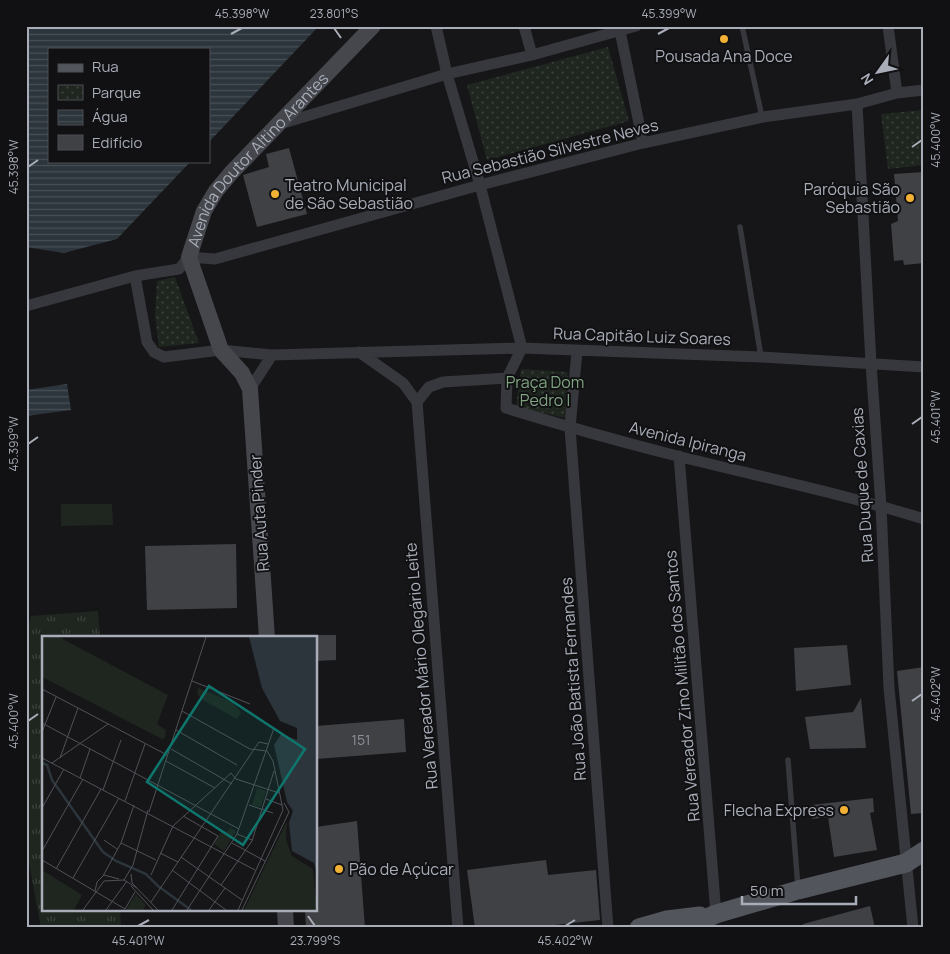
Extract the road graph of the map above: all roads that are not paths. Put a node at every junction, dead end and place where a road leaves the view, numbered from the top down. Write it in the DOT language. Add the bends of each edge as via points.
graph roads {
  1 [pos="373,26"];
  2 [pos="436,26"];
  3 [pos="524,26"];
  4 [pos="636,26"];
  5 [pos="742,26"];
  6 [pos="888,26"];
  7 [pos="619,29"];
  8 [pos="532,55"];
  9 [pos="447,74"];
  10 [pos="924,90"];
  11 [pos="898,93"];
  12 [pos="858,104"];
  13 [pos="762,117"];
  14 [pos="279,124"];
  15 [pos="643,143"];
  16 [pos="480,185"];
  17 [pos="740,227"];
  18 [pos="189,257"];
  19 [pos="134,276"];
  20 [pos="26,306"];
  21 [pos="522,348"];
  22 [pos="220,350"];
  23 [pos="577,350"];
  24 [pos="359,352"];
  25 [pos="272,355"];
  26 [pos="761,357"];
  27 [pos="870,363"];
  28 [pos="924,367"];
  29 [pos="507,378"];
  30 [pos="250,389"];
  31 [pos="417,402"];
  32 [pos="570,428"];
  33 [pos="679,456"];
  34 [pos="881,506"];
  35 [pos="924,519"];
  36 [pos="267,636"];
  37 [pos="788,760"];
  38 [pos="924,851"];
  39 [pos="915,865"];
  40 [pos="798,890"];
  41 [pos="285,912"];
  42 [pos="716,914"];
  43 [pos="286,928"];
  44 [pos="458,928"];
  45 [pos="608,928"];
  46 [pos="638,928"];
  47 [pos="684,928"];
  48 [pos="912,928"];
  1 -- 14 [label="main road, Avenida Doutor Altino Arantes"];
  2 -- 9 [label="street"];
  3 -- 8 [label="street"];
  4 -- 7 [label="street"];
  5 -- 13 [label="lane"];
  6 -- 11 [label="street"];
  7 -- 8 [label="street"];
  7 -- 15 [label="street"];
  8 -- 9 [label="street"];
  9 -- 14 [label="street"];
  9 -- 16 [label="street"];
  10 -- 11 [label="street, Rua Sebastião Silvestre Neves"];
  11 -- 12 [label="street, Rua Sebastião Silvestre Neves"];
  12 -- 13 [label="street, Rua Sebastião Silvestre Neves"];
  12 -- 27 [label="street, Rua Duque de Caxias"];
  13 -- 15 [label="street, Rua Sebastião Silvestre Neves"];
  14 -- 18 [label="main road, Avenida Doutor Altino Arantes" via="216,190 204,210"];
  15 -- 16 [label="street, Rua Sebastião Silvestre Neves"];
  16 -- 18 [label="street, Rua Sebastião Silvestre Neves" via="215,258"];
  16 -- 21 [label="street"];
  17 -- 26 [label="lane"];
  18 -- 19 [label="street" via="179,269"];
  18 -- 22 [label="main road, Avenida Doutor Altino Arantes"];
  19 -- 20 [label="street"];
  19 -- 22 [label="street, Rua Capitão Luiz Soares" via="147,342 154,352 164,357"];
  21 -- 23 [label="street, Rua Capitão Luiz Soares"];
  21 -- 24 [label="street, Rua Capitão Luiz Soares"];
  21 -- 29 [label="street, Avenida Ipiranga"];
  22 -- 25 [label="street, Rua Capitão Luiz Soares"];
  22 -- 30 [label="main road, Avenida Doutor Altino Arantes" via="242,373"];
  23 -- 26 [label="street, Rua Capitão Luiz Soares"];
  23 -- 32 [label="street, Rua João Batista Fernandes"];
  24 -- 25 [label="street, Rua Capitão Luiz Soares"];
  24 -- 31 [label="street" via="403,383"];
  25 -- 30 [label="street"];
  26 -- 27 [label="street, Rua Capitão Luiz Soares"];
  27 -- 28 [label="street, Rua Capitão Luiz Soares"];
  27 -- 34 [label="street, Rua Duque de Caxias"];
  29 -- 31 [label="street" via="443,382 429,387"];
  29 -- 32 [label="street, Avenida Ipiranga" via="506,408"];
  30 -- 36 [label="main road, Rua Auta Pinder"];
  31 -- 44 [label="street, Rua Vereador Mário Olegário Leite"];
  32 -- 33 [label="street, Avenida Ipiranga"];
  32 -- 45 [label="street, Rua João Batista Fernandes"];
  33 -- 34 [label="street, Avenida Ipiranga"];
  33 -- 42 [label="street, Rua Vereador Zino Militão dos Santos"];
  34 -- 35 [label="street, Avenida Ipiranga"];
  34 -- 39 [label="street, Rua Duque de Caxias" via="889,688"];
  37 -- 40 [label="lane"];
  38 -- 39 [label="main road"];
  39 -- 40 [label="main road"];
  39 -- 48 [label="street, Rua Duque de Caxias"];
  40 -- 42 [label="main road"];
  41 -- 43 [label="main road"];
  42 -- 46 [label="main road" via="668,920"];
  42 -- 47 [label="main road"];
}
